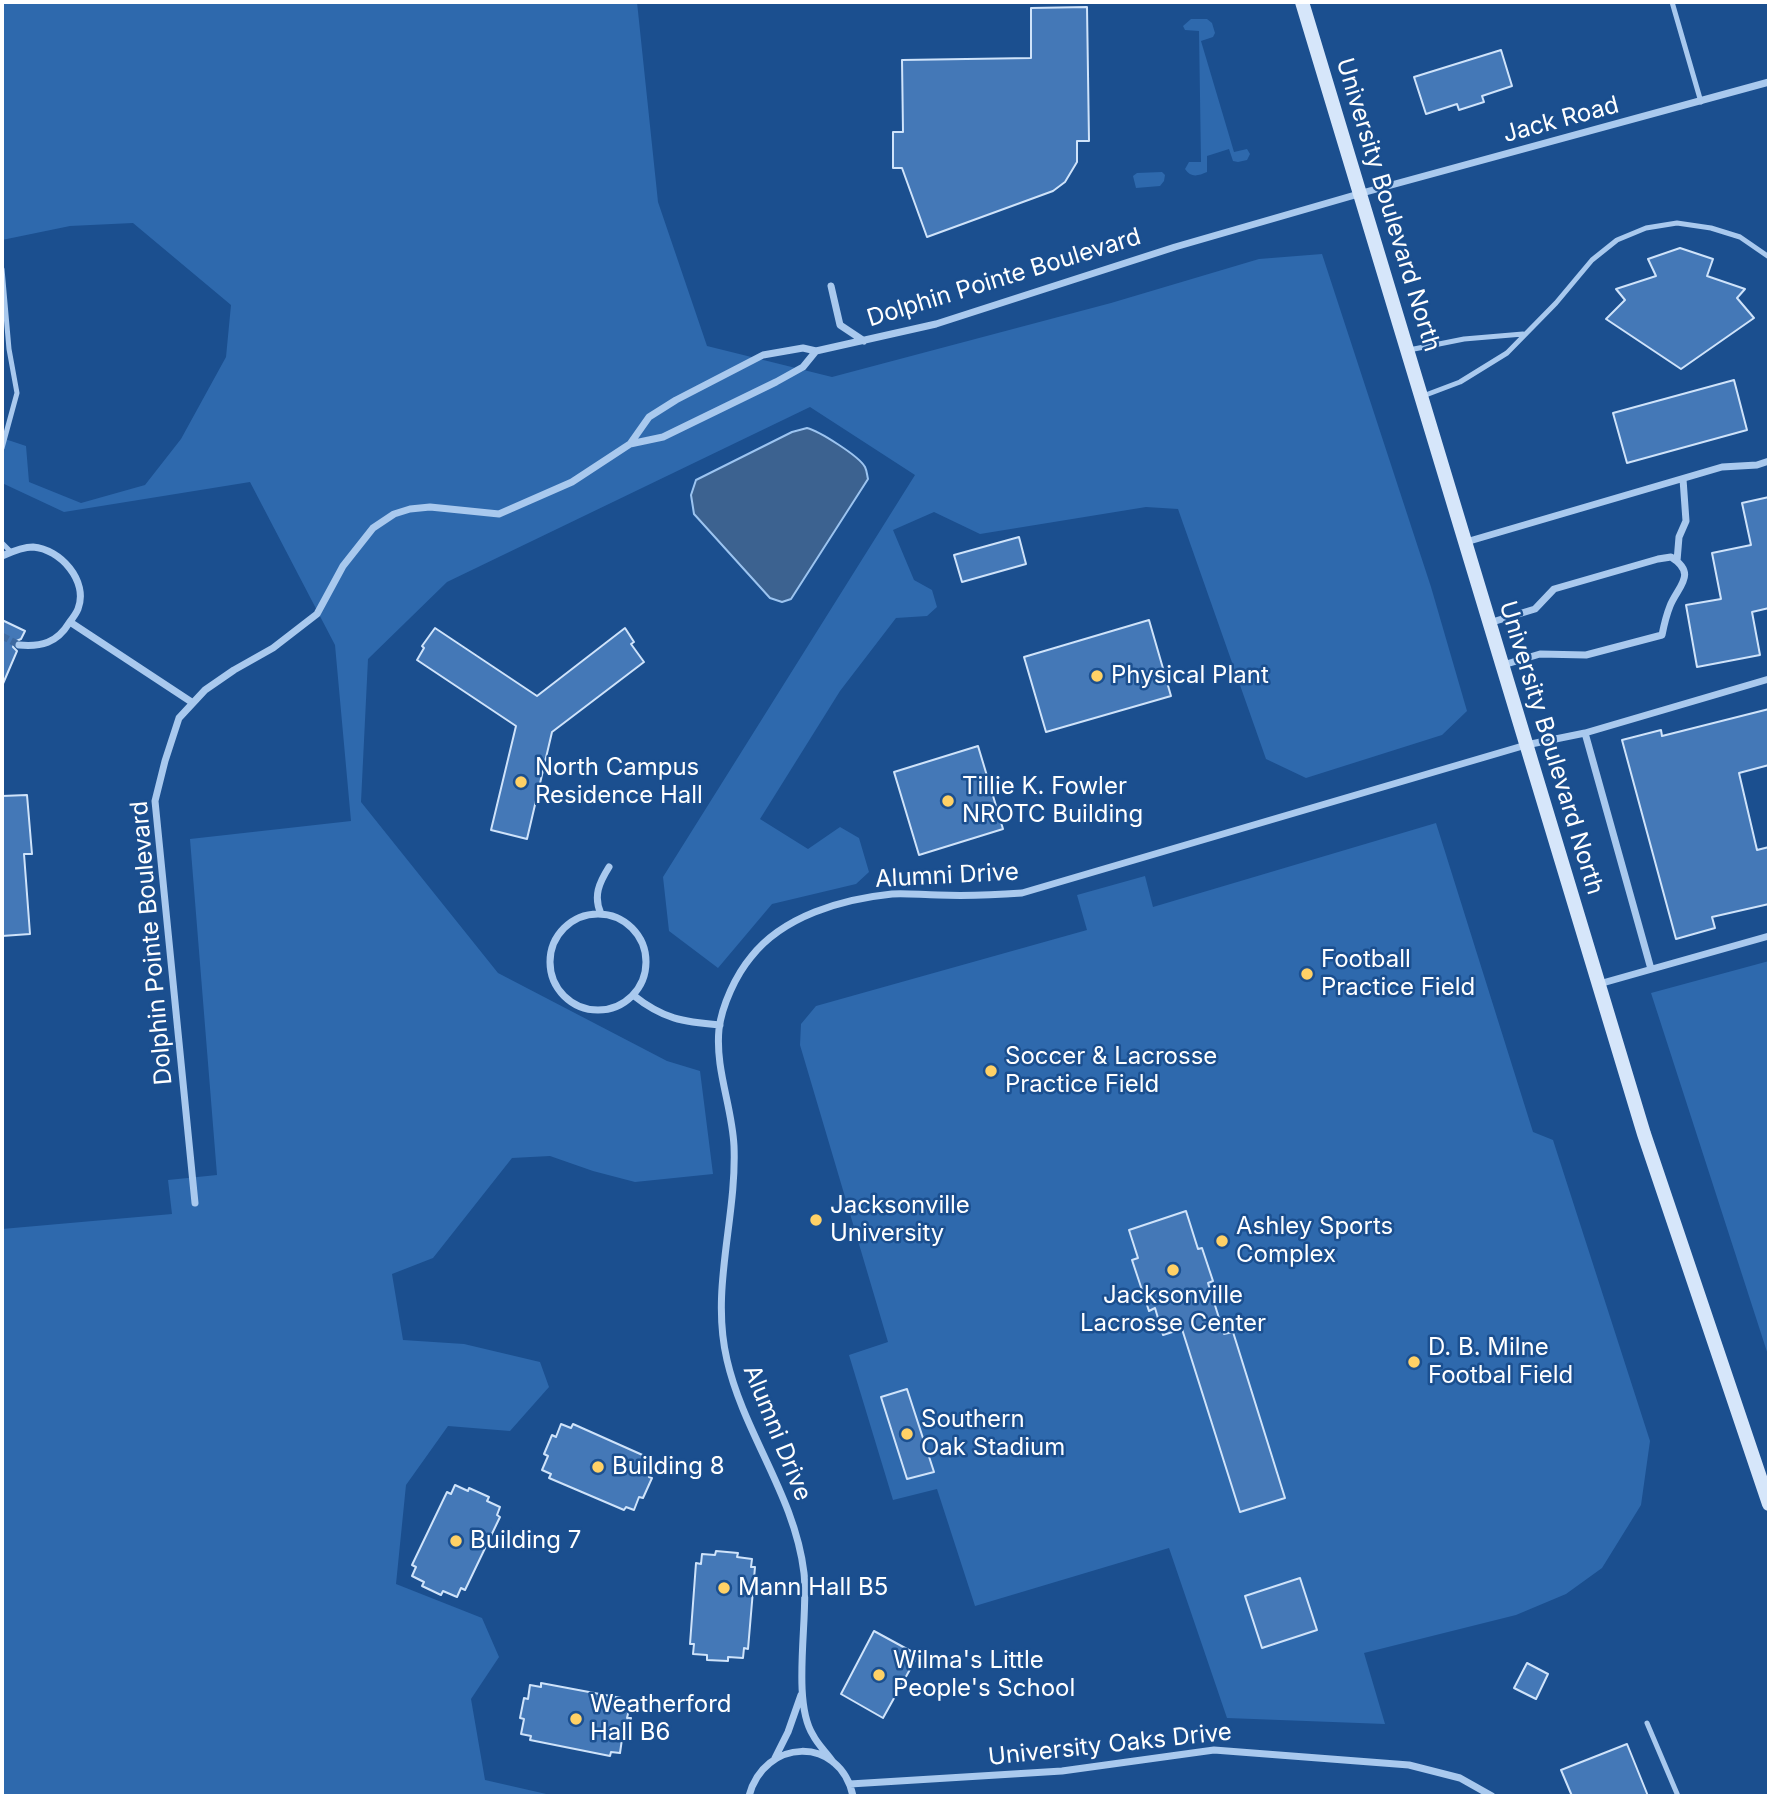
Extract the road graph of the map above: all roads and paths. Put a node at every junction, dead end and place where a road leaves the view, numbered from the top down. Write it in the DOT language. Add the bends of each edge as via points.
graph roads {
  1 [pos="1302,2"];
  2 [pos="1672,2"];
  3 [pos="1769,82"];
  4 [pos="1700,102"];
  5 [pos="1362,193"];
  6 [pos="1769,257"];
  7 [pos="2,269"];
  8 [pos="831,286"];
  9 [pos="1523,334"];
  10 [pos="864,341"];
  11 [pos="1408,350"];
  12 [pos="816,351"];
  13 [pos="1422,396"];
  14 [pos="630,444"];
  15 [pos="2,448"];
  16 [pos="1769,461"];
  17 [pos="1682,479"];
  18 [pos="1465,542"];
  19 [pos="2,543"];
  20 [pos="11,552"];
  21 [pos="2,556"];
  22 [pos="1677,561"];
  23 [pos="70,622"];
  24 [pos="1489,623"];
  25 [pos="19,645"];
  26 [pos="1502,666"];
  27 [pos="1769,679"];
  28 [pos="193,703"];
  29 [pos="1585,733"];
  30 [pos="1526,745"];
  31 [pos="609,867"];
  32 [pos="601,914"];
  33 [pos="1769,936"];
  34 [pos="1651,969"];
  35 [pos="1598,984"];
  36 [pos="633,995"];
  37 [pos="720,1025"];
  38 [pos="195,1203"];
  39 [pos="1769,1504"];
  40 [pos="802,1695"];
  41 [pos="1647,1723"];
  42 [pos="775,1758"];
  43 [pos="833,1762"];
  44 [pos="850,1784"];
  45 [pos="749,1796"];
  46 [pos="853,1796"];
  47 [pos="1492,1796"];
  48 [pos="1678,1796"];
  1 -- 5 [label="main road, University Boulevard North"];
  2 -- 4 [label="lane"];
  3 -- 4 [label="street, Jack Road"];
  4 -- 5 [label="street, Jack Road"];
  5 -- 10 [label="street, Dolphin Pointe Boulevard" via="936,324"];
  5 -- 11 [label="main road, University Boulevard North"];
  6 -- 9 [label="lane" via="1741,237 1711,228 1677,223 1646,228 1617,240 1592,260"];
  7 -- 15 [label="lane" via="17,393"];
  8 -- 10 [label="street" via="840,325"];
  9 -- 11 [label="lane"];
  9 -- 13 [label="lane" via="1507,353 1480,371"];
  10 -- 12 [label="street, Dolphin Pointe Boulevard"];
  11 -- 13 [label="main road, University Boulevard North"];
  12 -- 14 [label="street, Dolphin Pointe Boulevard" via="803,367 776,382 663,437"];
  12 -- 14 [label="street" via="803,348 762,355 649,417"];
  13 -- 18 [label="main road, University Boulevard North"];
  14 -- 28 [label="street, Dolphin Pointe Boulevard" via="572,482 499,514 430,507 394,514 373,528 357,547 317,614 205,690"];
  16 -- 17 [label="street" via="1722,467"];
  17 -- 18 [label="street"];
  17 -- 22 [label="street" via="1686,522"];
  18 -- 24 [label="main road, University Boulevard North"];
  19 -- 20 [label="lane"];
  20 -- 21 [label="street"];
  20 -- 23 [label="street" via="33,547 64,561 79,590 79,607"];
  22 -- 24 [label="street" via="1658,559 1554,589 1535,609"];
  22 -- 26 [label="street" via="1685,575 1662,635 1586,655 1540,654"];
  23 -- 25 [label="street" via="62,635 49,643"];
  23 -- 28 [label="street"];
  24 -- 26 [label="main road, University Boulevard North"];
  26 -- 30 [label="main road, University Boulevard North"];
  27 -- 29 [label="street, Alumni Drive"];
  28 -- 38 [label="street, Dolphin Pointe Boulevard" via="179,718 155,801"];
  29 -- 30 [label="street, Alumni Drive"];
  29 -- 34 [label="street"];
  30 -- 35 [label="main road, University Boulevard North"];
  30 -- 37 [label="street, Alumni Drive" via="1023,893 893,894 813,912 769,938 751,957 738,976"];
  31 -- 32 [label="street" via="597,889"];
  32 -- 36 [label="street" via="616,918 640,937 646,967"];
  32 -- 36 [label="street" via="570,923 559,934 550,965 554,980 562,994 590,1009 621,1005"];
  33 -- 34 [label="street"];
  34 -- 35 [label="street"];
  35 -- 39 [label="main road, University Boulevard North" via="1690,1275"];
  36 -- 37 [label="street" via="672,1019"];
  37 -- 40 [label="street, Alumni Drive" via="718,1055 734,1144 721,1293 726,1358 797,1540 804,1574"];
  40 -- 42 [label="street, Alumni Drive"];
  40 -- 43 [label="street, Alumni Drive" via="811,1733"];
  41 -- 48 [label="lane"];
  42 -- 43 [label="street" via="806,1751"];
  42 -- 45 [label="street, Alumni Drive" via="761,1769"];
  43 -- 44 [label="street, Alumni Drive"];
  44 -- 46 [label="street"];
  44 -- 47 [label="street, University Oaks Drive" via="1062,1771 1213,1750 1409,1765 1460,1778"];
}
